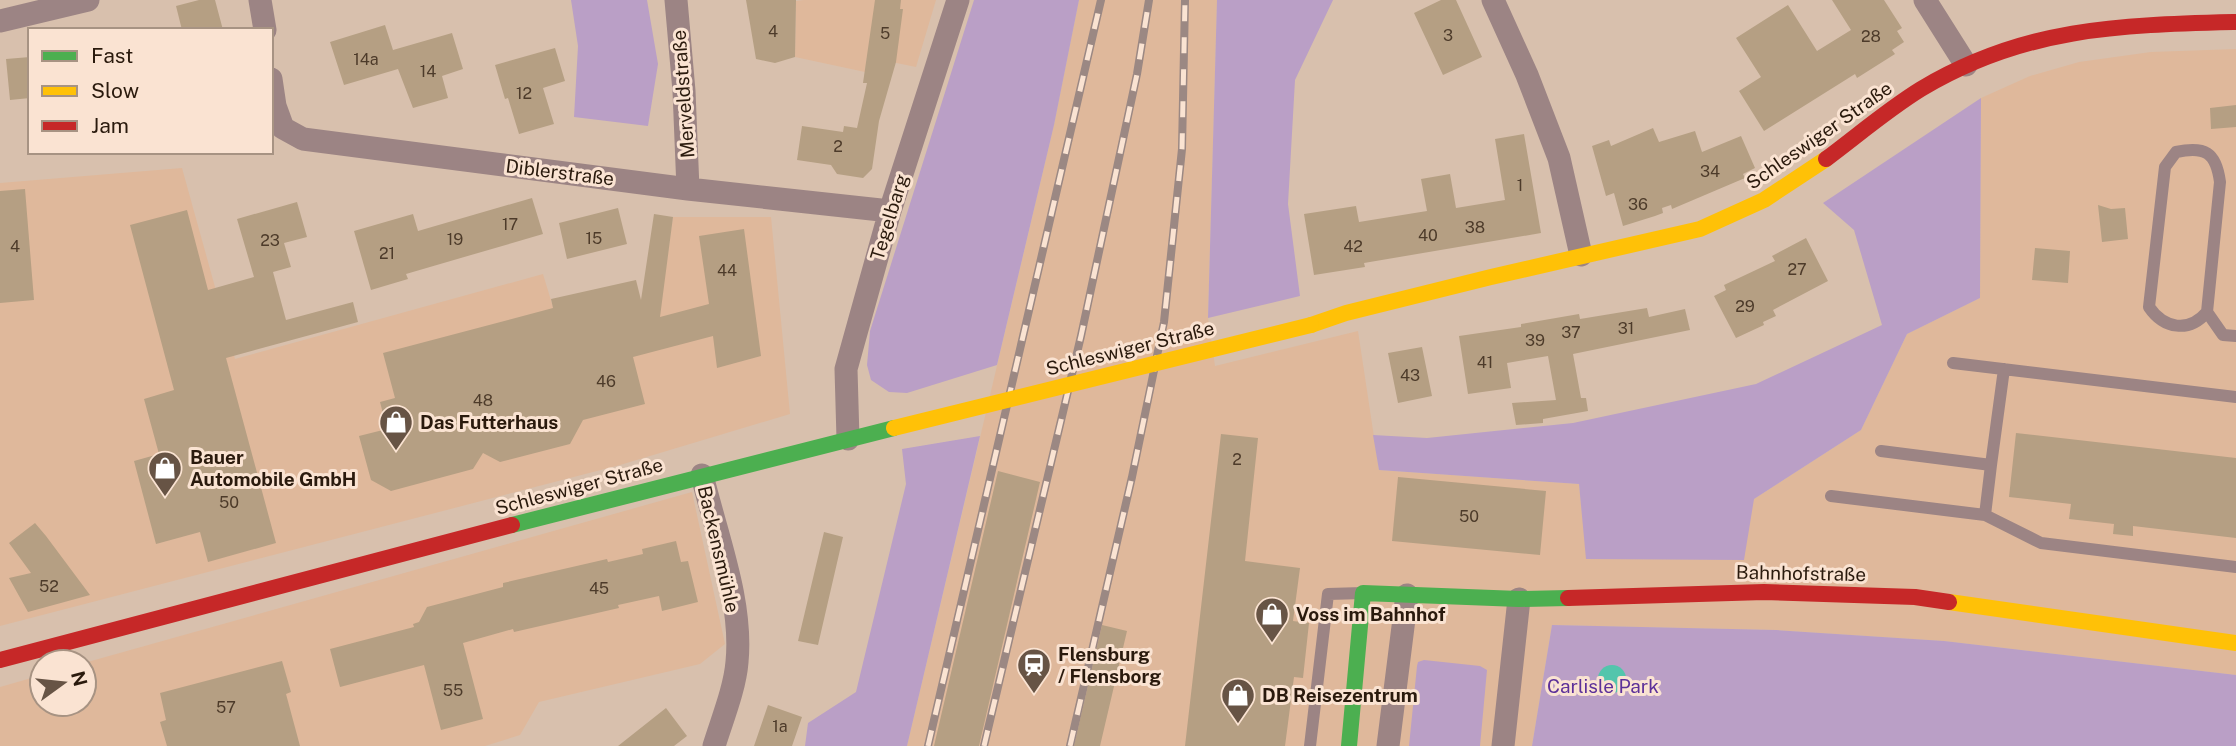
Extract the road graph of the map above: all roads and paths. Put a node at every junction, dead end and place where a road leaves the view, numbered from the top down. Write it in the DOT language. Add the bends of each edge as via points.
graph roads {
  1 [pos="88,0"];
  2 [pos="260,0"];
  3 [pos="676,0"];
  4 [pos="958,0"];
  5 [pos="1493,0"];
  6 [pos="1925,0"];
  7 [pos="0,21"];
  8 [pos="2236,22"];
  9 [pos="265,28"];
  10 [pos="1966,65"];
  11 [pos="273,92"];
  12 [pos="688,189"];
  13 [pos="890,211"];
  14 [pos="1581,255"];
  15 [pos="2207,312"];
  16 [pos="2236,336"];
  17 [pos="1953,363"];
  18 [pos="2004,369"];
  19 [pos="2236,397"];
  20 [pos="848,439"];
  21 [pos="1881,451"];
  22 [pos="1991,465"];
  23 [pos="702,475"];
  24 [pos="1831,496"];
  25 [pos="1985,515"];
  26 [pos="2236,567"];
  27 [pos="1363,593"];
  28 [pos="1407,595"];
  29 [pos="1520,599"];
  30 [pos="2236,643"];
  31 [pos="0,660"];
  32 [pos="714,746"];
  33 [pos="1310,746"];
  34 [pos="1349,746"];
  35 [pos="1388,746"];
  36 [pos="1503,746"];
  1 -- 7 [label="street"];
  2 -- 9 [label="street"];
  3 -- 12 [label="street, Merveldstraße"];
  4 -- 13 [label="street, Tegelbarg"];
  5 -- 14 [label="street" via="1559,159"];
  6 -- 10 [label="street"];
  8 -- 10 [label="main road, Schleswiger Straße" via="2139,24 2075,32"];
  10 -- 14 [label="main road, Schleswiger Straße" via="1921,90 1760,202 1713,224 1654,242"];
  11 -- 12 [label="street, Diblerstraße" via="283,128 303,139"];
  12 -- 13 [label="street, Diblerstraße"];
  13 -- 20 [label="street, Tegelbarg" via="846,369"];
  14 -- 20 [label="main road, Schleswiger Straße, bridge"];
  15 -- 15 [label="lane" via="2220,182 2218,165 2207,153 2192,149 2176,152 2165,167 2149,307 2156,317 2172,325 2198,322"];
  15 -- 16 [label="lane" via="2223,335"];
  17 -- 18 [label="lane"];
  18 -- 19 [label="lane"];
  18 -- 22 [label="lane"];
  20 -- 23 [label="main road, Schleswiger Straße"];
  21 -- 22 [label="lane"];
  22 -- 25 [label="lane"];
  23 -- 31 [label="main road, Schleswiger Straße"];
  23 -- 32 [label="street, Backensmühle" via="739,635 737,665"];
  24 -- 25 [label="lane"];
  25 -- 26 [label="lane" via="2041,543"];
  27 -- 28 [label="main road, Bahnhofstraße"];
  27 -- 33 [label="lane" via="1328,594"];
  27 -- 34 [label="main road"];
  28 -- 29 [label="main road, Bahnhofstraße"];
  28 -- 35 [label="street"];
  29 -- 30 [label="main road, Bahnhofstraße" via="1763,592 1915,597"];
  29 -- 36 [label="street"];
}
